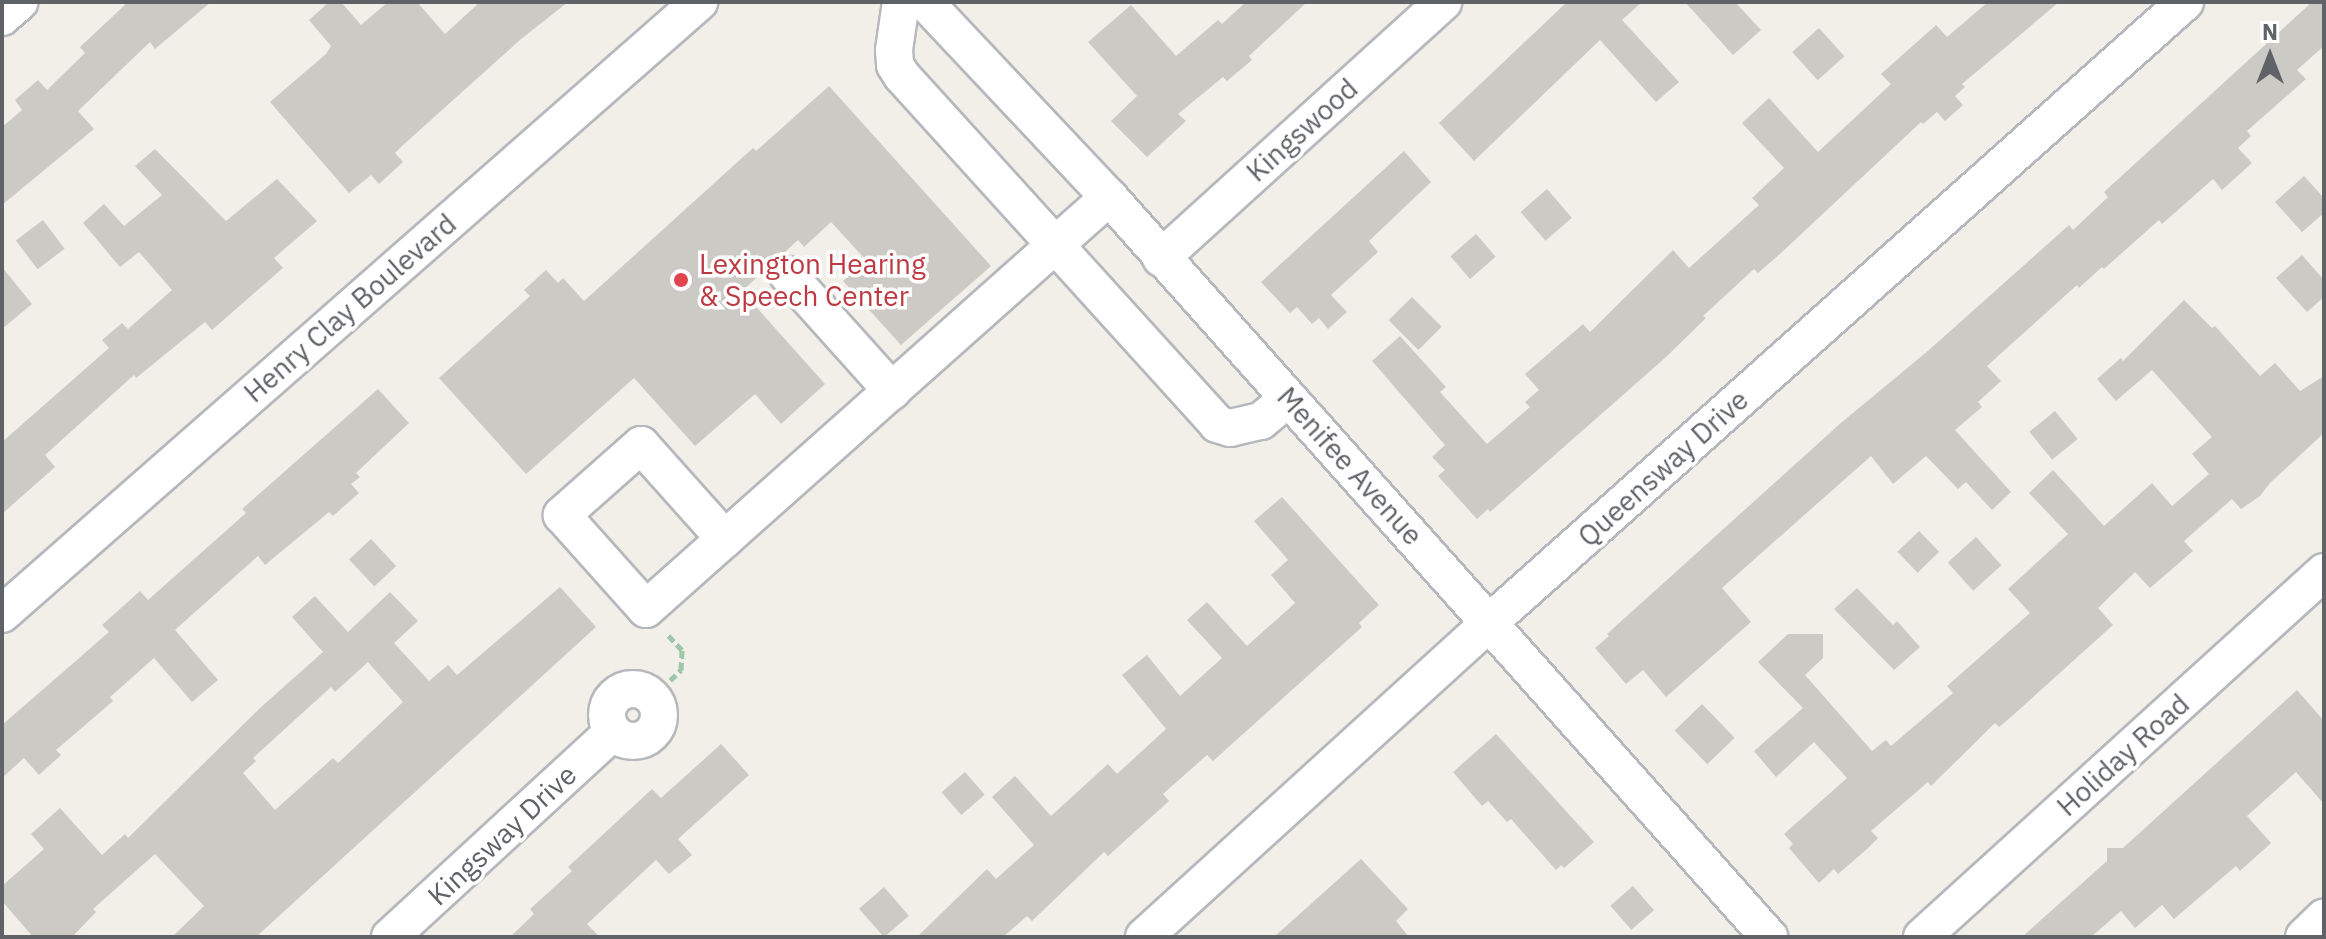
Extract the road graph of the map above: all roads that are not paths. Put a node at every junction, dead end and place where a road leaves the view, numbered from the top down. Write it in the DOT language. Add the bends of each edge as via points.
graph roads {
  1 [pos="19,2"];
  2 [pos="699,2"];
  3 [pos="901,2"];
  4 [pos="925,2"];
  5 [pos="1443,2"];
  6 [pos="2185,2"];
  7 [pos="2,17"];
  8 [pos="1109,197"];
  9 [pos="1056,244"];
  10 [pos="1161,258"];
  11 [pos="788,275"];
  12 [pos="892,391"];
  13 [pos="1288,398"];
  14 [pos="725,539"];
  15 [pos="2324,572"];
  16 [pos="2,614"];
  17 [pos="1491,621"];
  18 [pos="653,697"];
  19 [pos="2324,918"];
  20 [pos="390,937"];
  21 [pos="1144,937"];
  22 [pos="1769,937"];
  23 [pos="1922,937"];
  24 [pos="2304,937"];
  1 -- 7 [label="street"];
  2 -- 16 [label="street, Henry Clay Boulevard"];
  3 -- 9 [label="street" via="894,50 902,76"];
  4 -- 8 [label="street, Menifee Avenue"];
  5 -- 10 [label="street, Kingswood"];
  6 -- 17 [label="street, Queensway Drive"];
  8 -- 9 [label="street"];
  8 -- 10 [label="street, Menifee Avenue"];
  9 -- 12 [label="street"];
  9 -- 13 [label="street" via="1217,424 1230,428 1261,421"];
  10 -- 13 [label="street, Menifee Avenue"];
  11 -- 12 [label="street"];
  12 -- 14 [label="street"];
  13 -- 17 [label="street, Menifee Avenue"];
  14 -- 14 [label="street" via="646,609 562,515 641,445"];
  15 -- 23 [label="street, Holiday Road"];
  17 -- 21 [label="street, Queensway Drive"];
  17 -- 22 [label="street, Menifee Avenue"];
  18 -- 20 [label="street, Kingsway Drive" via="638,689 615,695 607,709 613,732"];
  19 -- 24 [label="street"];
}
